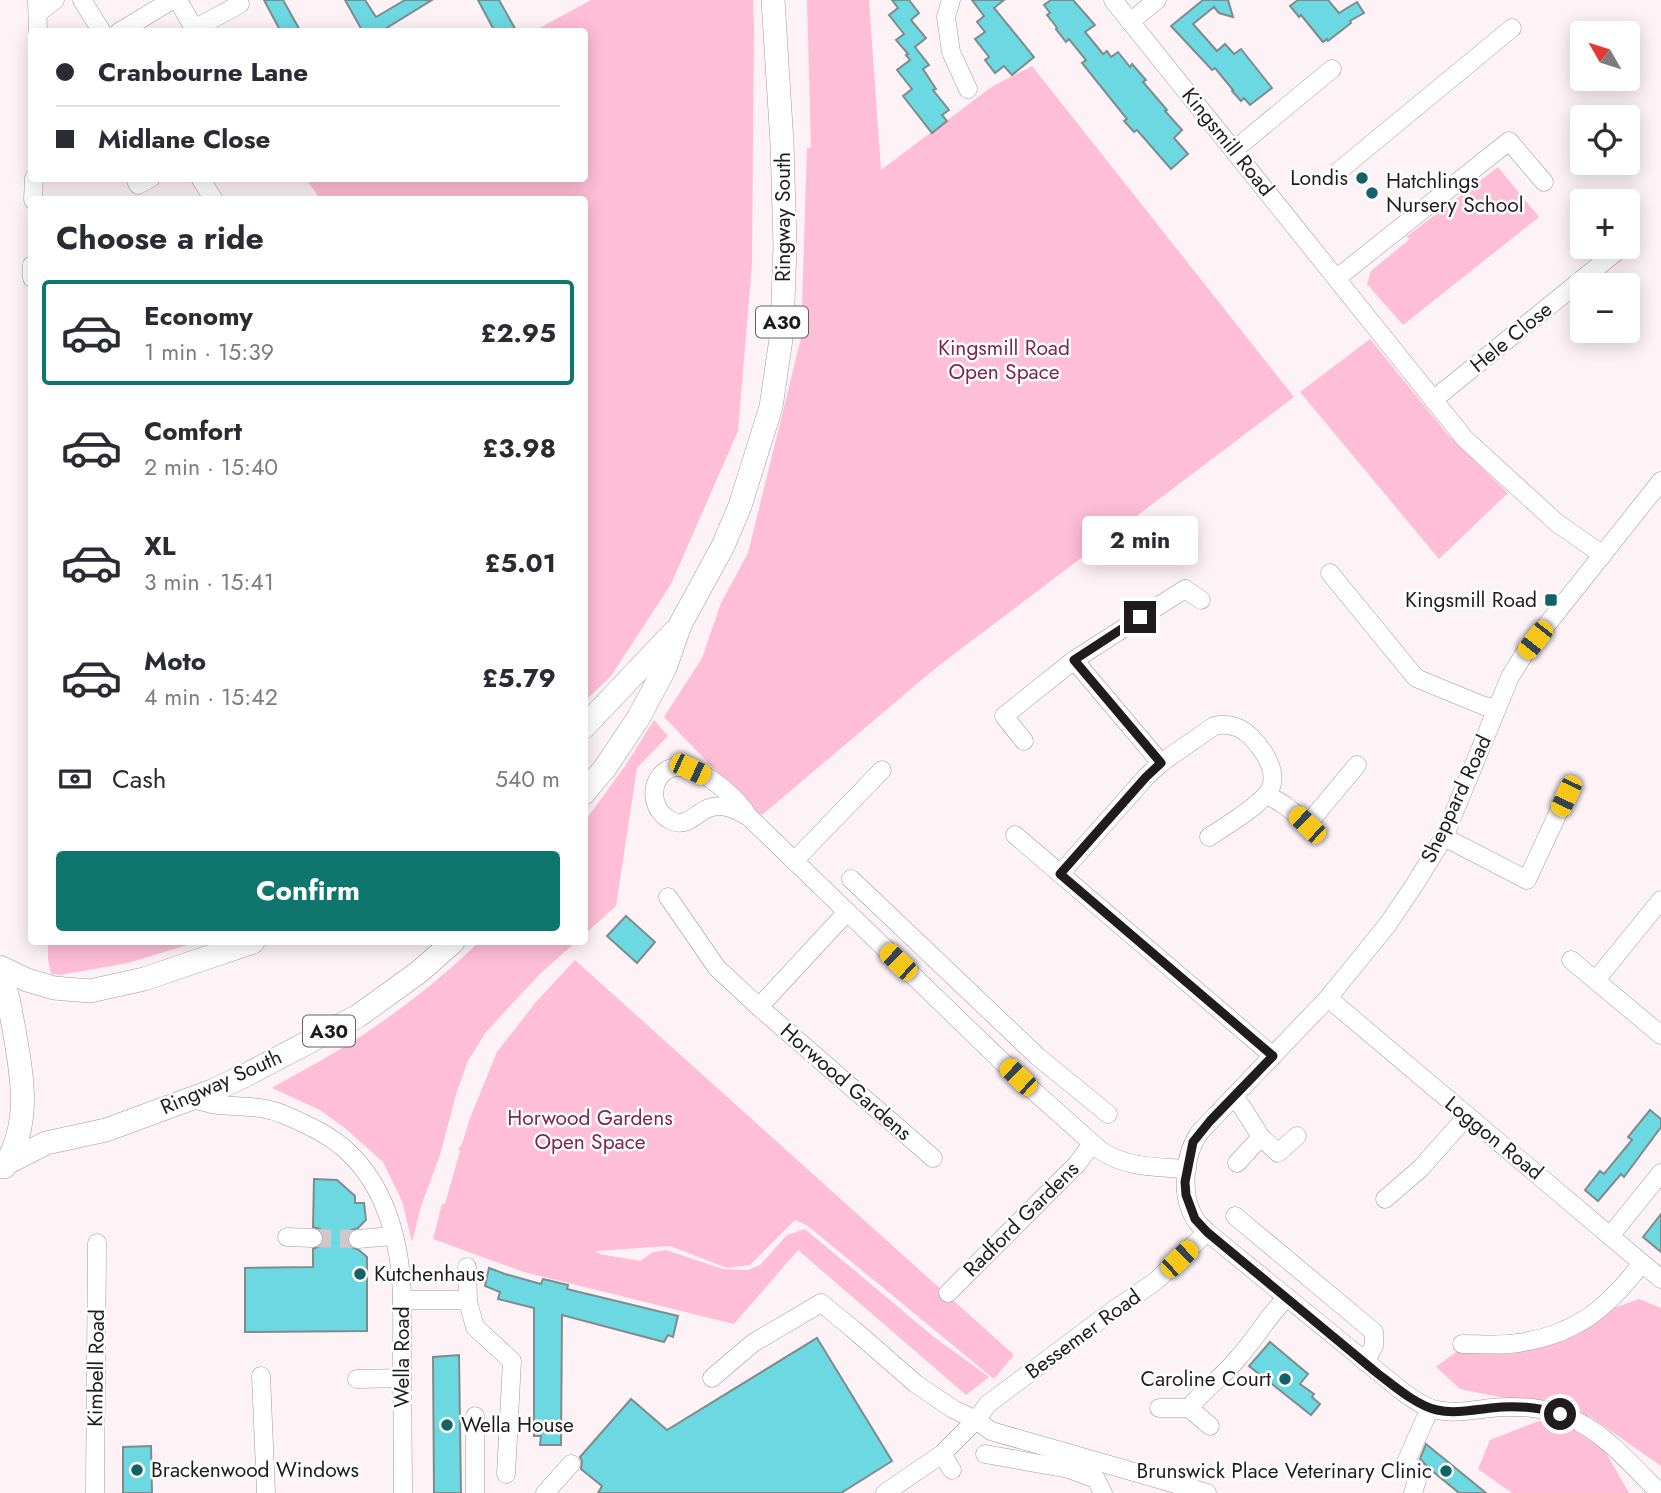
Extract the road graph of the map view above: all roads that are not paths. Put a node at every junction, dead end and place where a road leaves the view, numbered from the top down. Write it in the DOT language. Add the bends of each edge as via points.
graph roads {
  1 [pos="55,0"];
  2 [pos="82,0"];
  3 [pos="172,0"];
  4 [pos="178,0"];
  5 [pos="773,0"];
  6 [pos="951,0"];
  7 [pos="1113,0"];
  8 [pos="1157,0"];
  9 [pos="240,4"];
  10 [pos="37,6"];
  11 [pos="1130,22"];
  12 [pos="37,28"];
  13 [pos="100,28"];
  14 [pos="126,28"];
  15 [pos="194,28"];
  16 [pos="198,28"];
  17 [pos="1512,28"];
  18 [pos="1332,69"];
  19 [pos="968,89"];
  20 [pos="1234,150"];
  21 [pos="1340,170"];
  22 [pos="1545,183"];
  23 [pos="1607,259"];
  24 [pos="1337,278"];
  25 [pos="1433,400"];
  26 [pos="1661,481"];
  27 [pos="1603,555"];
  28 [pos="1330,573"];
  29 [pos="1201,600"];
  30 [pos="680,625"];
  31 [pos="1074,660"];
  32 [pos="1497,709"];
  33 [pos="588,723"];
  34 [pos="1024,741"];
  35 [pos="1161,763"];
  36 [pos="1357,765"];
  37 [pos="881,770"];
  38 [pos="588,788"];
  39 [pos="1266,795"];
  40 [pos="1566,796"];
  41 [pos="749,817"];
  42 [pos="1015,835"];
  43 [pos="1209,837"];
  44 [pos="1444,837"];
  45 [pos="794,861"];
  46 [pos="1060,874"];
  47 [pos="851,879"];
  48 [pos="668,897"];
  49 [pos="1661,900"];
  50 [pos="847,912"];
  51 [pos="244,945"];
  52 [pos="450,945"];
  53 [pos="1571,960"];
  54 [pos="0,967"];
  55 [pos="0,977"];
  56 [pos="1596,981"];
  57 [pos="1328,998"];
  58 [pos="759,1007"];
  59 [pos="1661,1035"];
  60 [pos="1037,1056"];
  61 [pos="1273,1056"];
  62 [pos="1018,1077"];
  63 [pos="1233,1097"];
  64 [pos="191,1098"];
  65 [pos="1108,1114"];
  66 [pos="1467,1116"];
  67 [pos="1297,1136"];
  68 [pos="1261,1137"];
  69 [pos="1093,1144"];
  70 [pos="933,1158"];
  71 [pos="1237,1163"];
  72 [pos="3,1168"];
  73 [pos="1187,1170"];
  74 [pos="1661,1173"];
  75 [pos="1385,1199"];
  76 [pos="1236,1216"];
  77 [pos="1207,1232"];
  78 [pos="394,1236"];
  79 [pos="1610,1236"];
  80 [pos="287,1237"];
  81 [pos="313,1238"];
  82 [pos="358,1239"];
  83 [pos="97,1243"];
  84 [pos="1642,1263"];
  85 [pos="467,1268"];
  86 [pos="1661,1279"];
  87 [pos="948,1293"];
  88 [pos="1287,1297"];
  89 [pos="402,1300"];
  90 [pos="468,1302"];
  91 [pos="1462,1344"];
  92 [pos="1365,1362"];
  93 [pos="261,1376"];
  94 [pos="402,1378"];
  95 [pos="712,1378"];
  96 [pos="357,1379"];
  97 [pos="1159,1408"];
  98 [pos="1189,1408"];
  99 [pos="1430,1408"];
  100 [pos="475,1416"];
  101 [pos="976,1420"];
  102 [pos="1210,1426"];
  103 [pos="985,1454"];
  104 [pos="1071,1462"];
  105 [pos="571,1464"];
  106 [pos="1631,1464"];
  107 [pos="506,1474"];
  108 [pos="1661,1492"];
  109 [pos="95,1493"];
  110 [pos="266,1493"];
  111 [pos="403,1493"];
  112 [pos="475,1493"];
  113 [pos="545,1493"];
  114 [pos="885,1493"];
  115 [pos="1103,1493"];
  116 [pos="1207,1493"];
  117 [pos="1413,1493"];
  118 [pos="1643,1493"];
  1 -- 10 [label="street"];
  2 -- 13 [label="street"];
  3 -- 14 [label="street"];
  4 -- 15 [label="street"];
  5 -- 30 [label="main road, Ringway South / A30" via="785,246 775,382 740,506"];
  6 -- 19 [label="street" via="946,17 951,52"];
  7 -- 11 [label="street, Kingsmill Road"];
  8 -- 11 [label="street"];
  9 -- 16 [label="street"];
  10 -- 12 [label="street"];
  11 -- 20 [label="street, Kingsmill Road"];
  17 -- 21 [label="street"];
  18 -- 20 [label="street"];
  20 -- 24 [label="street, Kingsmill Road"];
  22 -- 24 [label="street" via="1509,141"];
  23 -- 25 [label="street, Hele Close"];
  24 -- 25 [label="street, Kingsmill Road"];
  25 -- 27 [label="street, Kingsmill Road" via="1465,439 1557,523"];
  26 -- 27 [label="street, Sheppard Road"];
  27 -- 32 [label="street, Sheppard Road" via="1526,651"];
  28 -- 32 [label="street" via="1416,678"];
  29 -- 31 [label="street" via="1185,589"];
  30 -- 33 [label="main road, Ringway South / A30"];
  30 -- 38 [label="main road, Ringway South / A30" via="665,668 639,717"];
  31 -- 34 [label="street" via="1004,716"];
  31 -- 35 [label="street"];
  32 -- 44 [label="street, Sheppard Road"];
  35 -- 39 [label="street" via="1214,726 1238,727 1269,762 1272,782"];
  35 -- 46 [label="street"];
  36 -- 39 [label="street" via="1307,825 1289,807"];
  37 -- 45 [label="street"];
  39 -- 43 [label="street"];
  40 -- 44 [label="street" via="1527,880"];
  41 -- 41 [label="street" via="728,807 709,808 690,820 671,821 656,808 654,787 667,771 680,766 690,769 719,785"];
  41 -- 45 [label="street"];
  42 -- 46 [label="street"];
  44 -- 57 [label="street, Sheppard Road" via="1388,924"];
  45 -- 50 [label="street"];
  46 -- 61 [label="street"];
  47 -- 60 [label="street"];
  48 -- 58 [label="street, Horwood Gardens" via="717,968"];
  49 -- 56 [label="street"];
  50 -- 58 [label="street"];
  50 -- 62 [label="street"];
  51 -- 54 [label="main road" via="144,979 90,991 54,988"];
  52 -- 64 [label="main road, Ringway South / A30" via="358,1016 244,1076"];
  53 -- 56 [label="street"];
  55 -- 72 [label="main road" via="7,994 23,1098 17,1142"];
  56 -- 59 [label="street"];
  57 -- 61 [label="street, Sheppard Road"];
  57 -- 66 [label="street, Loggon Road"];
  58 -- 70 [label="street, Horwood Gardens"];
  60 -- 62 [label="street"];
  60 -- 65 [label="street"];
  61 -- 63 [label="street, Sheppard Road"];
  62 -- 69 [label="street"];
  63 -- 68 [label="street"];
  63 -- 73 [label="street, Sheppard Road" via="1193,1142"];
  64 -- 72 [label="main road, Ringway South / A30" via="106,1130 46,1143"];
  64 -- 78 [label="street, Wella Road" via="275,1112 333,1140 370,1179"];
  66 -- 75 [label="street" via="1420,1169"];
  66 -- 79 [label="street, Loggon Road"];
  67 -- 68 [label="street" via="1278,1153"];
  68 -- 71 [label="street"];
  69 -- 73 [label="street" via="1129,1164"];
  69 -- 87 [label="street, Radford Gardens"];
  73 -- 77 [label="street" via="1186,1195 1195,1219"];
  74 -- 79 [label="street"];
  76 -- 92 [label="street" via="1374,1332 1374,1346"];
  77 -- 88 [label="street"];
  77 -- 101 [label="street, Bessemer Road" via="1156,1280 988,1404"];
  78 -- 82 [label="street"];
  78 -- 89 [label="street, Wella Road"];
  79 -- 84 [label="street, Loggon Road"];
  80 -- 81 [label="street"];
  83 -- 109 [label="street, Kimbell Road"];
  84 -- 86 [label="street, Loggon Road"];
  84 -- 91 [label="street" via="1615,1296 1578,1325 1514,1344"];
  85 -- 90 [label="street"];
  88 -- 92 [label="street"];
  88 -- 98 [label="street" via="1238,1359"];
  89 -- 90 [label="street"];
  89 -- 94 [label="street, Wella Road"];
  90 -- 107 [label="street" via="475,1327 512,1361"];
  92 -- 99 [label="street"];
  93 -- 110 [label="street"];
  94 -- 96 [label="street"];
  94 -- 111 [label="street, Wella Road"];
  95 -- 101 [label="street" via="753,1343 821,1303 916,1384"];
  97 -- 98 [label="street"];
  98 -- 102 [label="street"];
  99 -- 106 [label="street" via="1545,1410 1587,1426"];
  99 -- 117 [label="street" via="1406,1462 1419,1473"];
  100 -- 112 [label="street"];
  101 -- 104 [label="street" via="990,1431"];
  101 -- 114 [label="street, Bessemer Road" via="947,1462"];
  103 -- 104 [label="street"];
  104 -- 115 [label="street" via="1096,1479"];
  104 -- 116 [label="street"];
  105 -- 113 [label="street"];
  106 -- 108 [label="street"];
  106 -- 118 [label="street"];
}
